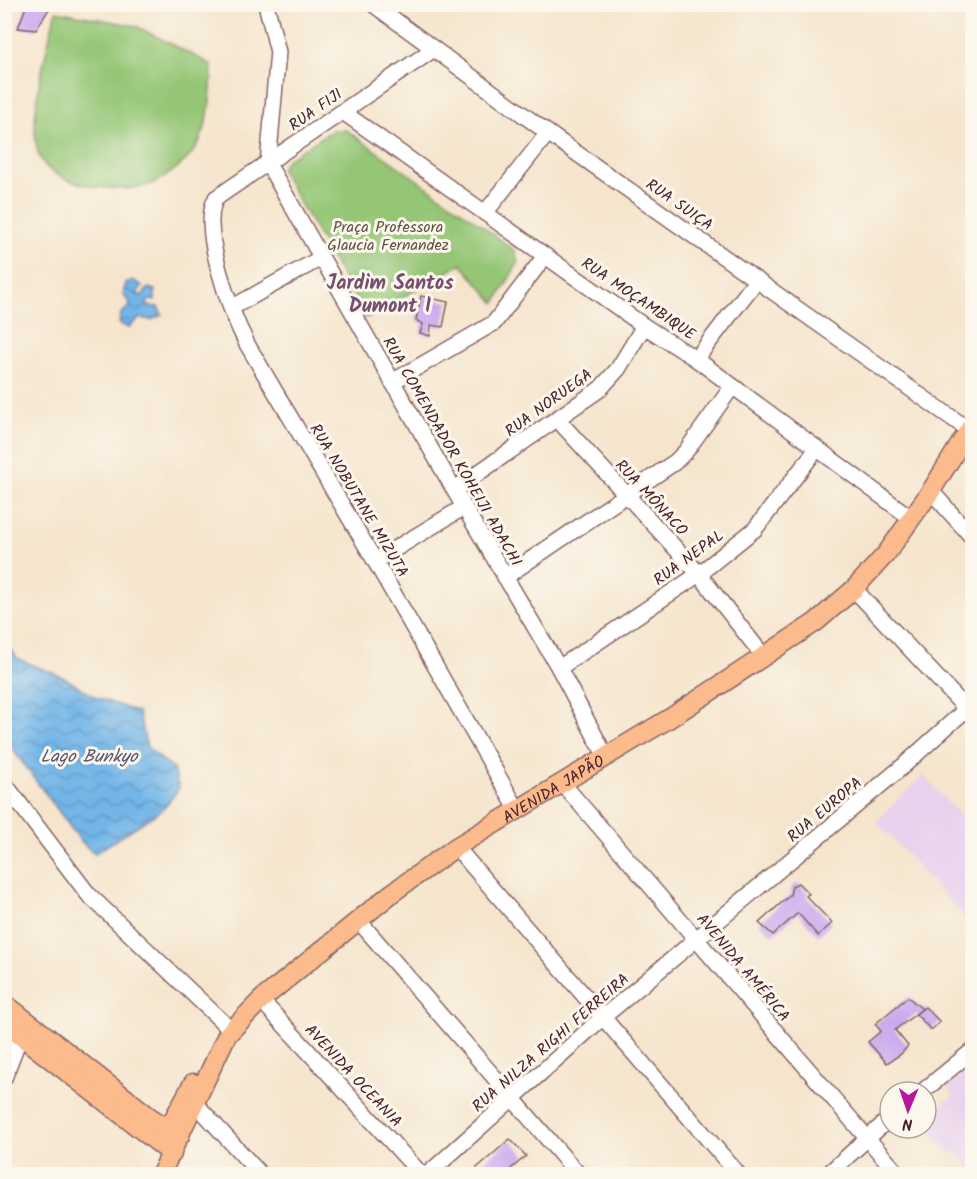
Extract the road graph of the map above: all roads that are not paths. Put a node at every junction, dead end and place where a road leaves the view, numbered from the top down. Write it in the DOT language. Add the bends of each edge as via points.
graph roads {
  1 [pos="266,4"];
  2 [pos="373,4"];
  3 [pos="434,49"];
  4 [pos="343,112"];
  5 [pos="548,133"];
  6 [pos="268,164"];
  7 [pos="216,198"];
  8 [pos="485,213"];
  9 [pos="545,256"];
  10 [pos="321,258"];
  11 [pos="756,281"];
  12 [pos="231,308"];
  13 [pos="644,326"];
  14 [pos="696,359"];
  15 [pos="392,382"];
  16 [pos="732,387"];
  17 [pos="557,419"];
  18 [pos="971,428"];
  19 [pos="816,450"];
  20 [pos="455,489"];
  21 [pos="931,491"];
  22 [pos="626,497"];
  23 [pos="464,507"];
  24 [pos="911,518"];
  25 [pos="972,537"];
  26 [pos="375,561"];
  27 [pos="699,574"];
  28 [pos="505,577"];
  29 [pos="854,589"];
  30 [pos="764,657"];
  31 [pos="560,668"];
  32 [pos="970,710"];
  33 [pos="606,757"];
  34 [pos="4,783"];
  35 [pos="562,783"];
  36 [pos="517,809"];
  37 [pos="456,847"];
  38 [pos="358,920"];
  39 [pos="697,940"];
  40 [pos="261,1000"];
  41 [pos="4,1004"];
  42 [pos="602,1018"];
  43 [pos="4,1023"];
  44 [pos="229,1033"];
  45 [pos="20,1036"];
  46 [pos="972,1051"];
  47 [pos="4,1078"];
  48 [pos="937,1080"];
  49 [pos="512,1099"];
  50 [pos="195,1103"];
  51 [pos="148,1125"];
  52 [pos="878,1128"];
  53 [pos="866,1138"];
  54 [pos="166,1149"];
  55 [pos="260,1174"];
  56 [pos="421,1174"];
  57 [pos="428,1174"];
  58 [pos="578,1174"];
  59 [pos="738,1174"];
  60 [pos="828,1174"];
  61 [pos="898,1174"];
  1 -- 6 [label="street" via="278,52"];
  2 -- 3 [label="street, RUA SUIÇA"];
  3 -- 4 [label="street, RUA FIJI"];
  3 -- 5 [label="street, RUA SUIÇA"];
  4 -- 6 [label="street, RUA FIJI"];
  4 -- 8 [label="street, RUA MOÇAMBIQUE"];
  5 -- 8 [label="street"];
  5 -- 11 [label="street, RUA SUIÇA"];
  6 -- 7 [label="street, RUA FIJI"];
  6 -- 10 [label="street, RUA COMENDADOR KOHEIJI ADACHI"];
  7 -- 12 [label="street, RUA NOBUTANE MIZUTA" via="211,210 211,229"];
  8 -- 9 [label="street, RUA MOÇAMBIQUE"];
  9 -- 13 [label="street, RUA MOÇAMBIQUE"];
  9 -- 15 [label="street" via="494,323"];
  10 -- 12 [label="street"];
  10 -- 15 [label="street, RUA COMENDADOR KOHEIJI ADACHI"];
  11 -- 14 [label="street"];
  11 -- 18 [label="street, RUA SUIÇA"];
  12 -- 26 [label="street, RUA NOBUTANE MIZUTA" via="265,376"];
  13 -- 14 [label="street, RUA MOÇAMBIQUE"];
  13 -- 17 [label="street, RUA NORUEGA" via="609,380"];
  14 -- 16 [label="street, RUA MOÇAMBIQUE"];
  15 -- 20 [label="street, RUA COMENDADOR KOHEIJI ADACHI"];
  16 -- 19 [label="street, RUA MOÇAMBIQUE"];
  16 -- 22 [label="street" via="686,451"];
  17 -- 20 [label="street, RUA NORUEGA"];
  17 -- 22 [label="street, RUA MÔNACO"];
  18 -- 21 [label="main road, AVENIDA JAPÃO"];
  19 -- 24 [label="street, RUA MOÇAMBIQUE"];
  19 -- 27 [label="street, RUA NEPAL" via="760,524"];
  20 -- 23 [label="street, RUA COMENDADOR KOHEIJI ADACHI"];
  21 -- 24 [label="main road, AVENIDA JAPÃO"];
  21 -- 25 [label="street"];
  22 -- 27 [label="street, RUA MÔNACO"];
  22 -- 28 [label="street"];
  23 -- 26 [label="street"];
  23 -- 28 [label="street, RUA COMENDADOR KOHEIJI ADACHI"];
  24 -- 29 [label="main road, AVENIDA JAPÃO" via="886,554"];
  26 -- 36 [label="street, RUA NOBUTANE MIZUTA"];
  27 -- 30 [label="street, RUA MÔNACO"];
  27 -- 31 [label="street, RUA NEPAL"];
  28 -- 31 [label="street, RUA COMENDADOR KOHEIJI ADACHI"];
  29 -- 30 [label="main road, AVENIDA JAPÃO" via="816,622"];
  29 -- 32 [label="street"];
  30 -- 33 [label="main road, AVENIDA JAPÃO"];
  31 -- 33 [label="street, RUA COMENDADOR KOHEIJI ADACHI"];
  32 -- 39 [label="street, RUA EUROPA"];
  33 -- 35 [label="main road, AVENIDA JAPÃO"];
  34 -- 44 [label="street" via="88,894"];
  35 -- 36 [label="main road, AVENIDA JAPÃO"];
  35 -- 39 [label="street, AVENIDA AMÉRICA"];
  36 -- 37 [label="main road, AVENIDA JAPÃO"];
  37 -- 38 [label="main road, AVENIDA JAPÃO"];
  37 -- 42 [label="street"];
  38 -- 40 [label="main road, AVENIDA JAPÃO"];
  38 -- 49 [label="street"];
  39 -- 42 [label="street, RUA NILZA RIGHI FERREIRA"];
  39 -- 53 [label="street, AVENIDA AMÉRICA"];
  40 -- 44 [label="main road, AVENIDA JAPÃO"];
  40 -- 56 [label="street, AVENIDA OCEANIA"];
  41 -- 51 [label="main road"];
  42 -- 49 [label="street, RUA NILZA RIGHI FERREIRA"];
  42 -- 59 [label="street"];
  43 -- 45 [label="main road"];
  44 -- 50 [label="main road, AVENIDA JAPÃO"];
  44 -- 54 [label="main road" via="205,1061"];
  45 -- 47 [label="street"];
  45 -- 51 [label="main road"];
  46 -- 48 [label="street"];
  49 -- 57 [label="street, RUA NILZA RIGHI FERREIRA"];
  49 -- 58 [label="street"];
  50 -- 54 [label="main road, AVENIDA JAPÃO"];
  50 -- 55 [label="street"];
  51 -- 54 [label="main road"];
  51 -- 54 [label="main road"];
  52 -- 53 [label="street"];
  53 -- 60 [label="street"];
  53 -- 61 [label="street, AVENIDA AMÉRICA"];
}
